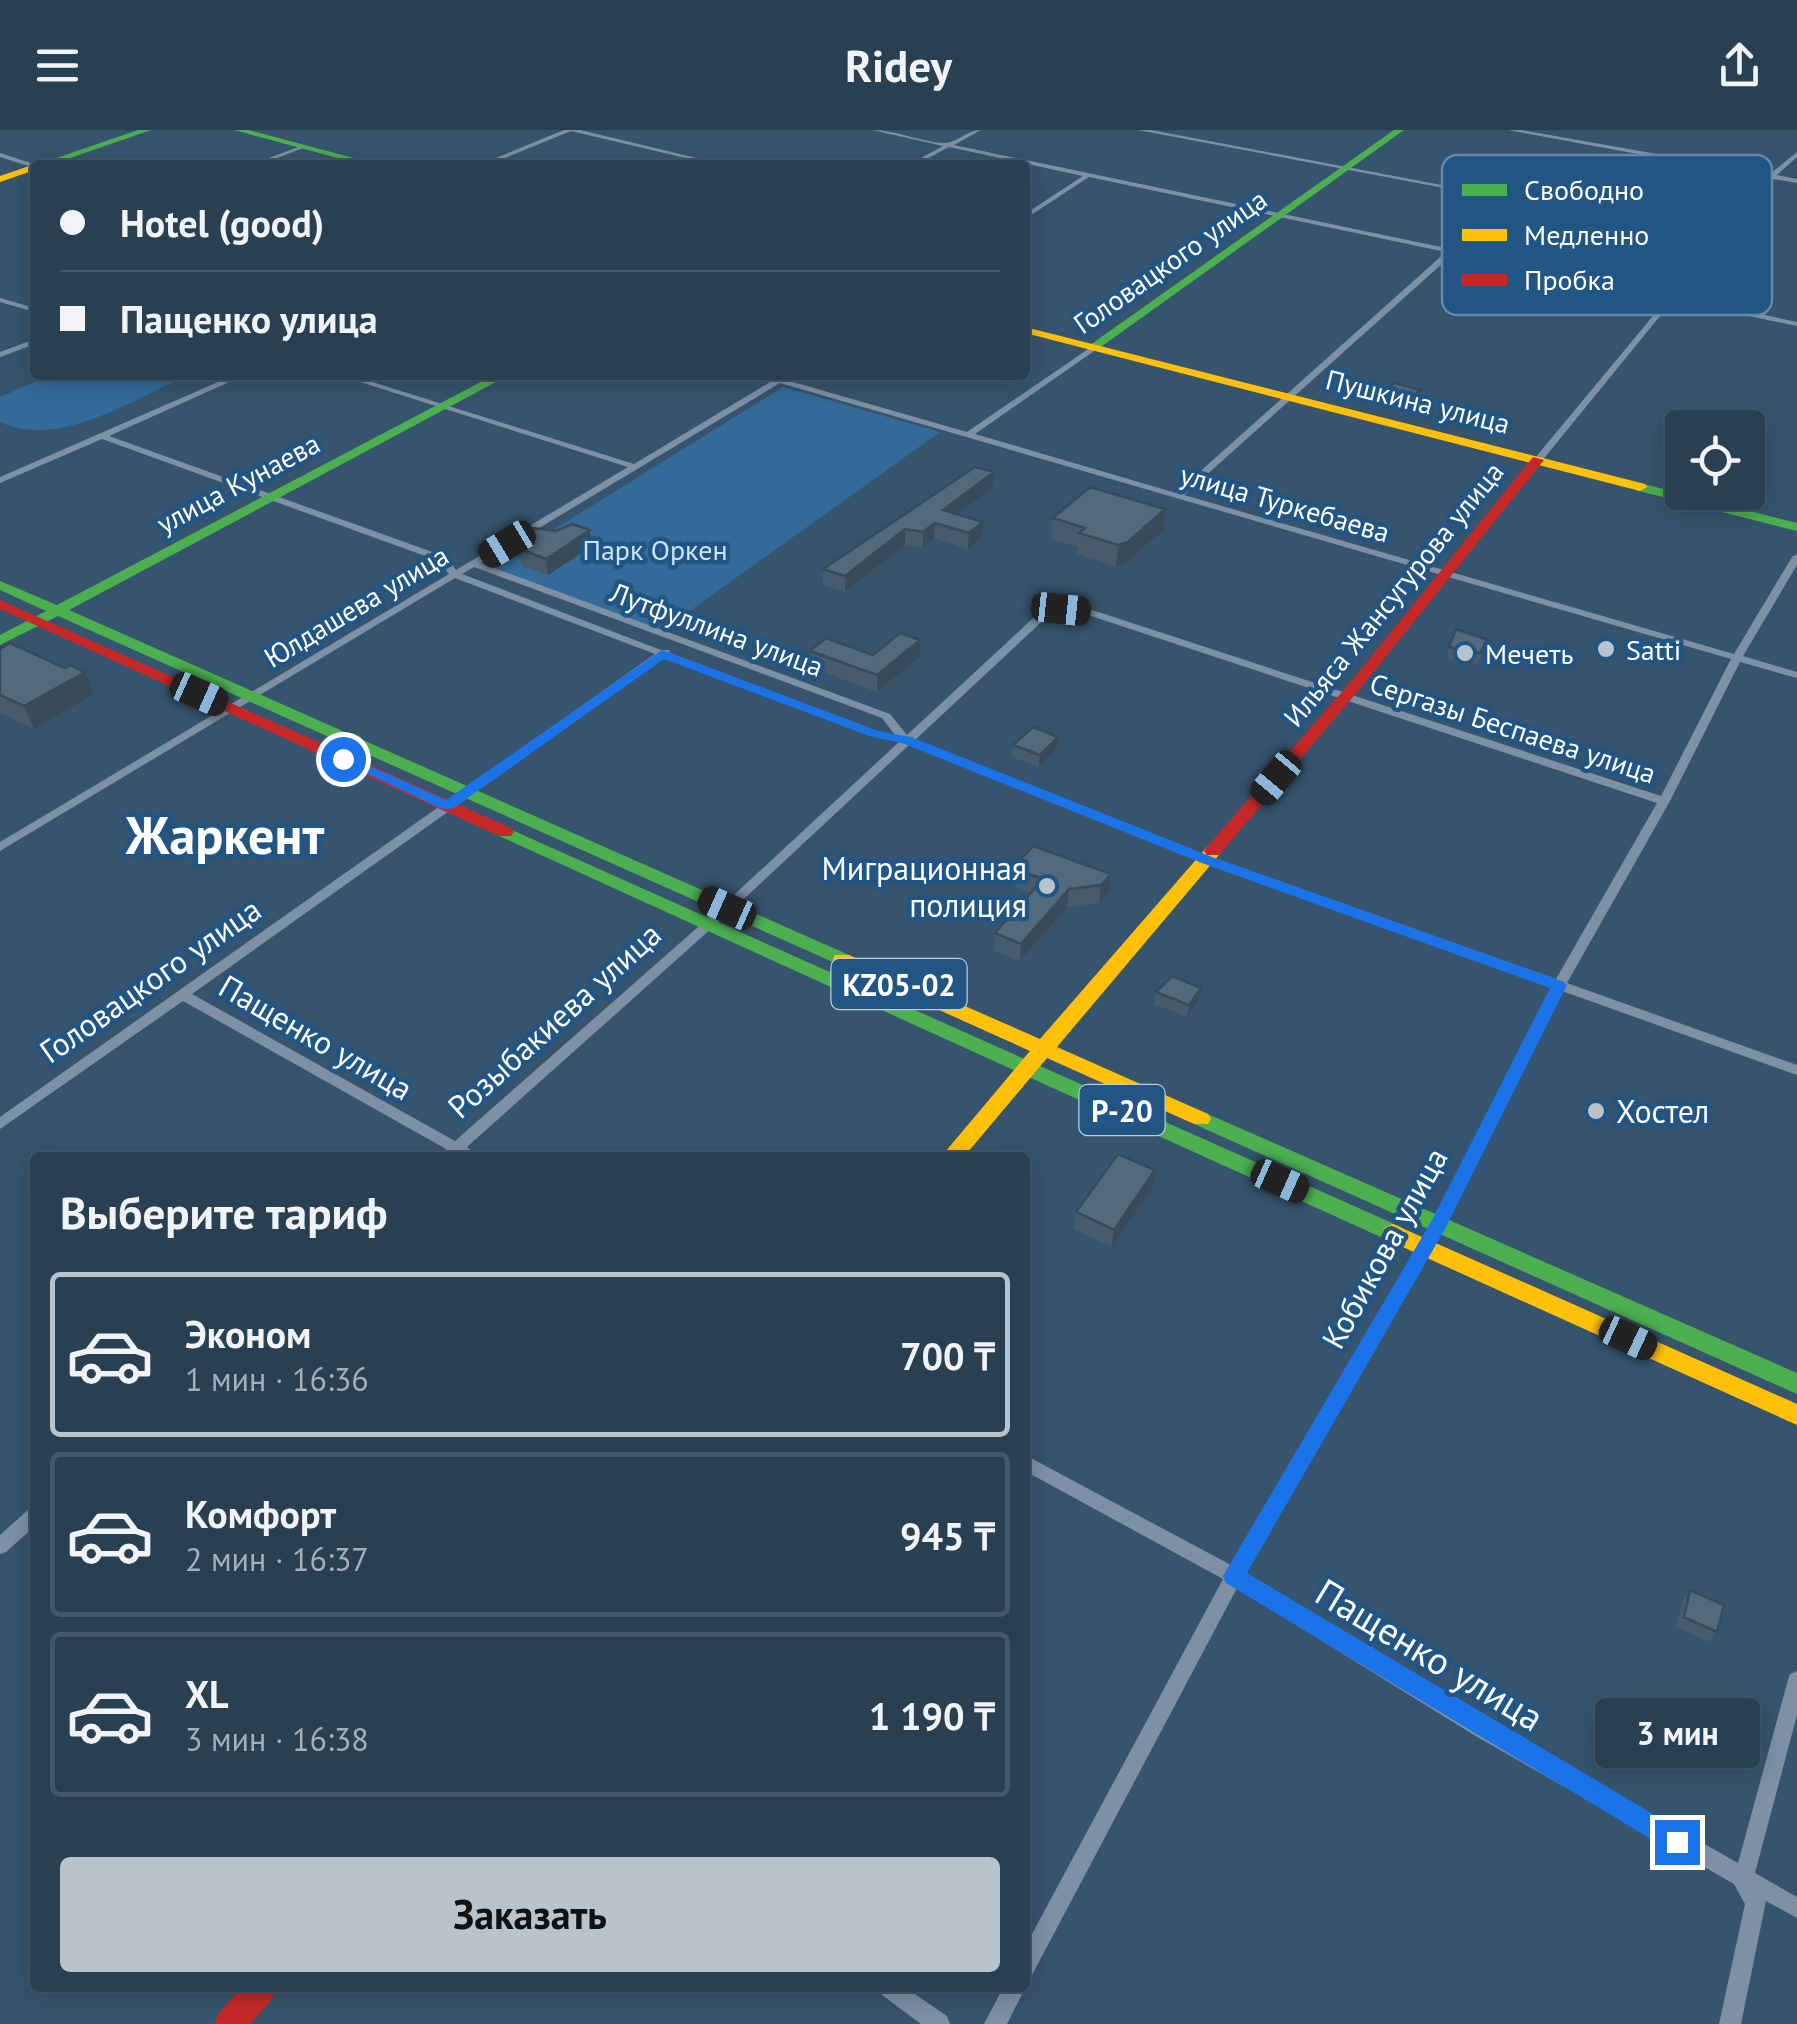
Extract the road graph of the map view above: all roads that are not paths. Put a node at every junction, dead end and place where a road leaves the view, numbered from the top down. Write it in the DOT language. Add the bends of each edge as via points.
graph roads {
  1 [pos="147,130"];
  2 [pos="238,130"];
  3 [pos="571,130"];
  4 [pos="875,130"];
  5 [pos="978,130"];
  6 [pos="1141,130"];
  7 [pos="1400,130"];
  8 [pos="1510,130"];
  9 [pos="948,146"];
  10 [pos="303,147"];
  11 [pos="1797,154"];
  12 [pos="1649,155"];
  13 [pos="0,156"];
  14 [pos="57,160"];
  15 [pos="267,160"];
  16 [pos="355,160"];
  17 [pos="495,160"];
  18 [pos="701,160"];
  19 [pos="921,160"];
  20 [pos="1013,160"];
  21 [pos="1030,164"];
  22 [pos="30,165"];
  23 [pos="30,169"];
  24 [pos="1342,170"];
  25 [pos="1087,176"];
  26 [pos="1772,177"];
  27 [pos="0,178"];
  28 [pos="1797,181"];
  29 [pos="1442,188"];
  30 [pos="1030,214"];
  31 [pos="1280,216"];
  32 [pos="1442,250"];
  33 [pos="1442,259"];
  34 [pos="0,300"];
  35 [pos="30,309"];
  36 [pos="1657,315"];
  37 [pos="1753,315"];
  38 [pos="1797,324"];
  39 [pos="1030,331"];
  40 [pos="30,343"];
  41 [pos="1094,347"];
  42 [pos="0,355"];
  43 [pos="230,380"];
  44 [pos="360,380"];
  45 [pos="492,380"];
  46 [pos="780,380"];
  47 [pos="790,380"];
  48 [pos="1291,397"];
  49 [pos="446,404"];
  50 [pos="970,434"];
  51 [pos="102,436"];
  52 [pos="1538,460"];
  53 [pos="636,466"];
  54 [pos="0,480"];
  55 [pos="1178,496"];
  56 [pos="269,498"];
  57 [pos="1797,527"];
  58 [pos="1797,558"];
  59 [pos="444,561"];
  60 [pos="475,564"];
  61 [pos="1446,573"];
  62 [pos="456,575"];
  63 [pos="0,585"];
  64 [pos="0,604"];
  65 [pos="1061,609"];
  66 [pos="56,610"];
  67 [pos="36,621"];
  68 [pos="0,640"];
  69 [pos="678,642"];
  70 [pos="662,654"];
  71 [pos="1737,658"];
  72 [pos="1797,676"];
  73 [pos="252,697"];
  74 [pos="1346,697"];
  75 [pos="231,708"];
  76 [pos="906,740"];
  77 [pos="467,792"];
  78 [pos="1664,802"];
  79 [pos="447,806"];
  80 [pos="0,847"];
  81 [pos="1207,860"];
  82 [pos="727,908"];
  83 [pos="708,923"];
  84 [pos="1559,985"];
  85 [pos="183,995"];
  86 [pos="1042,1048"];
  87 [pos="1026,1066"];
  88 [pos="1797,1070"];
  89 [pos="0,1124"];
  90 [pos="447,1152"];
  91 [pos="450,1152"];
  92 [pos="955,1152"];
  93 [pos="1439,1224"];
  94 [pos="1425,1246"];
  95 [pos="1797,1384"];
  96 [pos="1797,1416"];
  97 [pos="1030,1465"];
  98 [pos="30,1519"];
  99 [pos="0,1546"];
  100 [pos="1234,1576"];
  101 [pos="1797,1680"];
  102 [pos="1742,1880"];
  103 [pos="1797,1908"];
  104 [pos="1030,1959"];
  105 [pos="258,1992"];
  106 [pos="894,1992"];
  107 [pos="1012,1992"];
  108 [pos="230,2024"];
  109 [pos="938,2024"];
  110 [pos="995,2024"];
  111 [pos="1730,2024"];
  1 -- 14 [label="main road"];
  2 -- 10 [label="main road"];
  3 -- 17 [label="street"];
  3 -- 18 [label="street"];
  4 -- 9 [label="street"];
  5 -- 9 [label="street"];
  6 -- 24 [label="street"];
  7 -- 24 [label="main road, Головацкого улица"];
  8 -- 12 [label="street"];
  9 -- 19 [label="street"];
  9 -- 20 [label="street"];
  10 -- 15 [label="street"];
  10 -- 16 [label="main road"];
  11 -- 26 [label="street, Ильяса Жансугурова улица"];
  13 -- 22 [label="street"];
  21 -- 25 [label="street"];
  23 -- 27 [label="main road"];
  24 -- 29 [label="street"];
  24 -- 31 [label="main road, Головацкого улица"];
  25 -- 30 [label="street"];
  25 -- 31 [label="street"];
  26 -- 28 [label="street"];
  31 -- 32 [label="street"];
  31 -- 41 [label="main road, Головацкого улица"];
  33 -- 48 [label="street"];
  34 -- 35 [label="street"];
  36 -- 52 [label="street, Ильяса Жансугурова улица"];
  37 -- 38 [label="street"];
  39 -- 41 [label="main road, Пушкина улица"];
  40 -- 42 [label="street"];
  41 -- 48 [label="main road, Пушкина улица"];
  41 -- 50 [label="street, Головацкого улица"];
  43 -- 51 [label="street"];
  44 -- 49 [label="street"];
  45 -- 49 [label="main road, улица Кунаева"];
  46 -- 53 [label="street, Юлдашева улица"];
  47 -- 50 [label="street, улица Туркебаева"];
  48 -- 52 [label="main road, Пушкина улица"];
  48 -- 55 [label="street"];
  49 -- 53 [label="street"];
  49 -- 56 [label="main road, улица Кунаева"];
  50 -- 55 [label="street, улица Туркебаева"];
  51 -- 54 [label="street"];
  51 -- 56 [label="street, Лутфуллина улица"];
  52 -- 57 [label="main road, Пушкина улица"];
  52 -- 61 [label="main road, Ильяса Жансугурова улица"];
  53 -- 60 [label="street, Юлдашева улица"];
  55 -- 61 [label="street, улица Туркебаева"];
  56 -- 59 [label="street, Лутфуллина улица"];
  56 -- 66 [label="main road, улица Кунаева"];
  58 -- 71 [label="street, Кобикова улица"];
  59 -- 60 [label="street, Лутфуллина улица"];
  59 -- 62 [label="street, Лутфуллина улица"];
  60 -- 62 [label="street, Юлдашева улица"];
  60 -- 69 [label="street, Лутфуллина улица"];
  61 -- 71 [label="street, улица Туркебаева"];
  61 -- 74 [label="main road, Ильяса Жансугурова улица"];
  62 -- 70 [label="street, Лутфуллина улица"];
  62 -- 73 [label="street, Юлдашева улица"];
  63 -- 66 [label="main road, KZ05-02"];
  64 -- 67 [label="main road"];
  65 -- 74 [label="street, Сергазы Беспаева улица" via="1089,612"];
  65 -- 76 [label="street, Розыбакиева улица" via="1046,612"];
  66 -- 67 [label="main road, улица Кунаева"];
  66 -- 73 [label="main road, KZ05-02"];
  67 -- 68 [label="main road, улица Кунаева"];
  67 -- 75 [label="main road"];
  69 -- 70 [label="street, Головацкого улица"];
  69 -- 76 [label="street, Лутфуллина улица" via="886,716"];
  70 -- 76 [label="street, Лутфуллина улица"];
  70 -- 77 [label="street, Головацкого улица"];
  71 -- 72 [label="street, улица Туркебаева"];
  71 -- 78 [label="street, Кобикова улица"];
  73 -- 75 [label="street, Юлдашева улица"];
  73 -- 77 [label="main road, KZ05-02"];
  74 -- 78 [label="street, Сергазы Беспаева улица"];
  74 -- 81 [label="main road, Ильяса Жансугурова улица"];
  75 -- 79 [label="main road"];
  75 -- 80 [label="street, Юлдашева улица"];
  76 -- 81 [label="street, Лутфуллина улица"];
  76 -- 82 [label="street, Розыбакиева улица"];
  77 -- 79 [label="street, Головацкого улица"];
  77 -- 82 [label="main road, KZ05-02"];
  78 -- 84 [label="street, Кобикова улица"];
  79 -- 83 [label="main road, Р-20"];
  79 -- 85 [label="street, Головацкого улица"];
  81 -- 84 [label="street, Лутфуллина улица"];
  81 -- 86 [label="main road, Ильяса Жансугурова улица"];
  82 -- 83 [label="street, Розыбакиева улица"];
  82 -- 86 [label="main road, KZ05-02"];
  83 -- 87 [label="main road, Р-20"];
  83 -- 91 [label="street, Розыбакиева улица"];
  84 -- 88 [label="street, Лутфуллина улица"];
  84 -- 93 [label="street, Кобикова улица"];
  85 -- 89 [label="street, Головацкого улица"];
  85 -- 90 [label="street, Пащенко улица"];
  86 -- 87 [label="main road, Ильяса Жансугурова улица"];
  86 -- 93 [label="main road, KZ05-02"];
  87 -- 92 [label="main road, Ильяса Жансугурова улица"];
  87 -- 94 [label="main road, Р-20"];
  93 -- 94 [label="street, Кобикова улица"];
  93 -- 95 [label="main road, KZ05-02"];
  94 -- 96 [label="main road, Р-20"];
  94 -- 100 [label="street, Кобикова улица"];
  97 -- 100 [label="street, Пащенко улица"];
  98 -- 99 [label="street"];
  100 -- 102 [label="street, Пащенко улица"];
  100 -- 104 [label="street, Кобикова улица"];
  101 -- 102 [label="street"];
  102 -- 103 [label="street, Пащенко улица"];
  102 -- 111 [label="street" via="1756,1903"];
  105 -- 108 [label="main road"];
  106 -- 109 [label="street"];
  107 -- 110 [label="street"];
}
